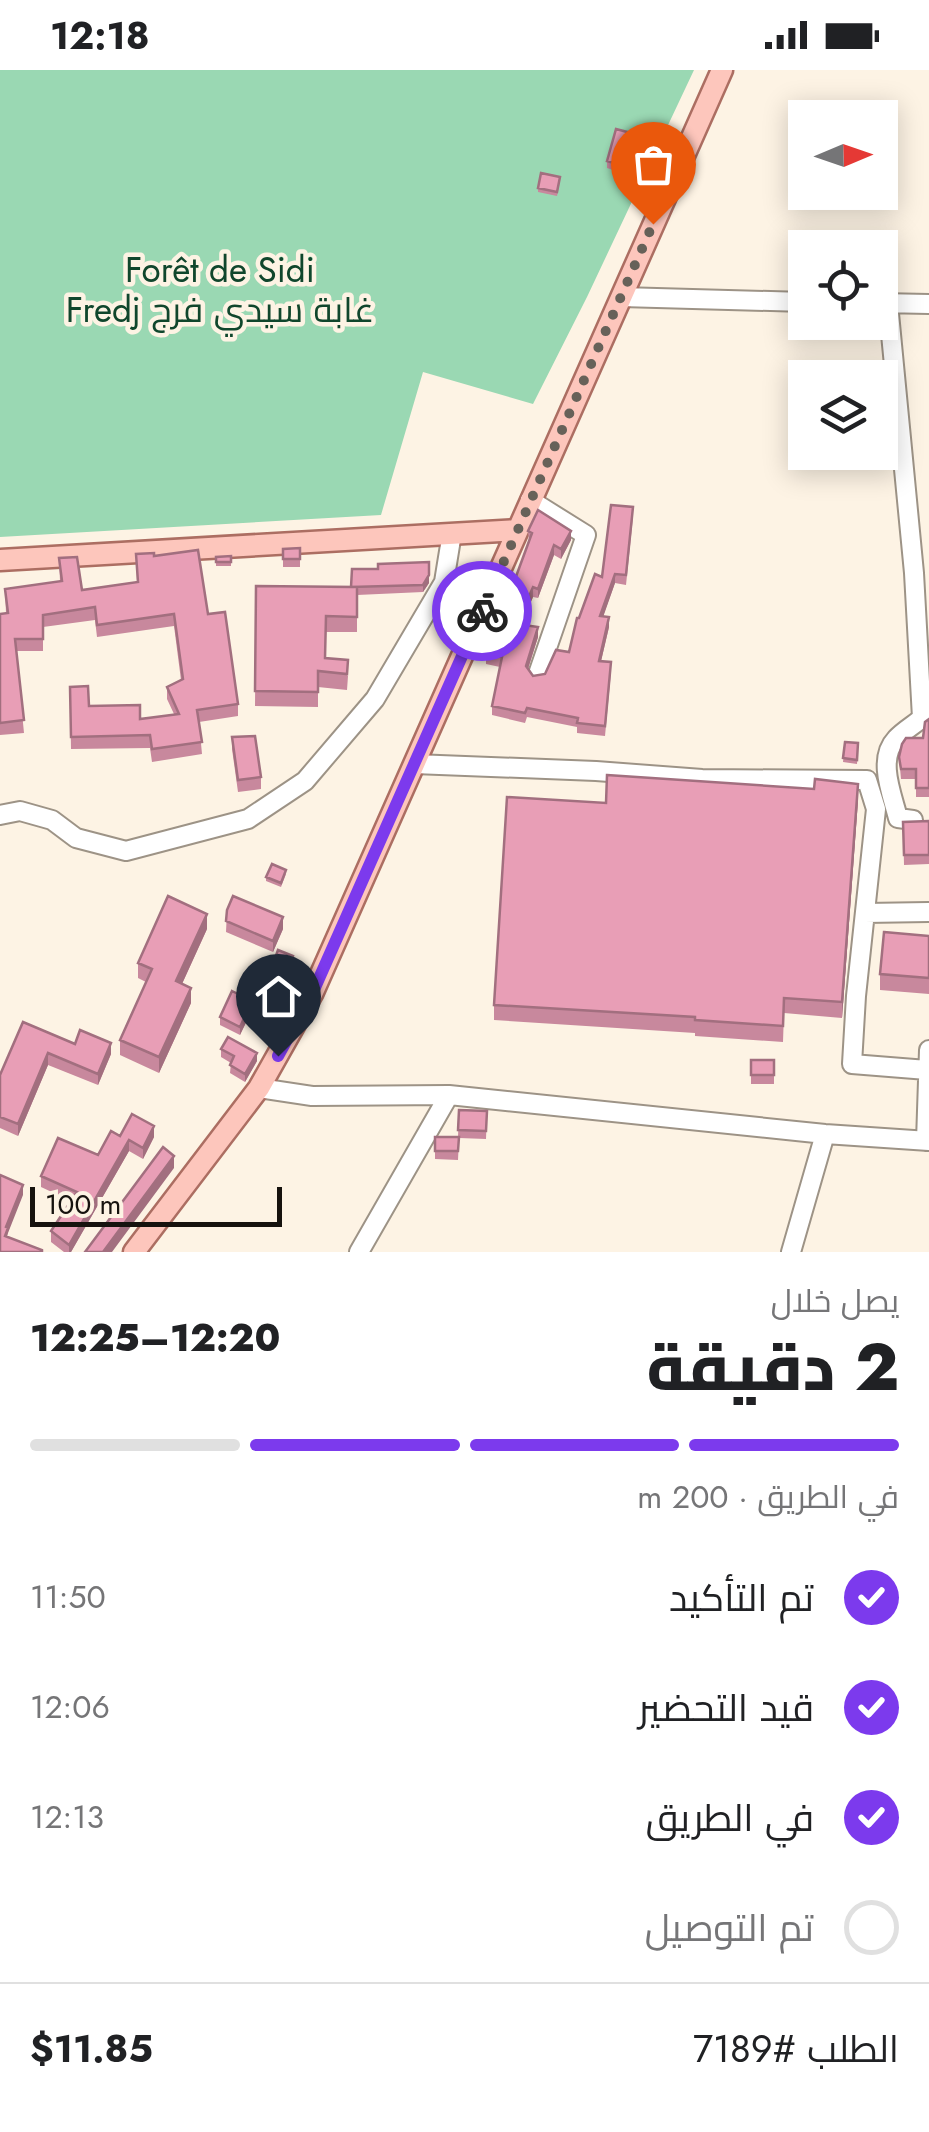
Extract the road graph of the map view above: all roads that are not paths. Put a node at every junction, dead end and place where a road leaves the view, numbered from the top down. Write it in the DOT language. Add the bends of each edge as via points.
graph roads {
  1 [pos="722,70"];
  2 [pos="621,297"];
  3 [pos="788,302"];
  4 [pos="898,303"];
  5 [pos="929,304"];
  6 [pos="889,340"];
  7 [pos="530,500"];
  8 [pos="517,530"];
  9 [pos="452,533"];
  10 [pos="0,560"];
  11 [pos="922,580"];
  12 [pos="538,674"];
  13 [pos="414,764"];
  14 [pos="0,815"];
  15 [pos="913,820"];
  16 [pos="929,912"];
  17 [pos="865,913"];
  18 [pos="929,1050"];
  19 [pos="928,1070"];
  20 [pos="260,1088"];
  21 [pos="449,1095"];
  22 [pos="825,1134"];
  23 [pos="928,1141"];
  24 [pos="134,1252"];
  25 [pos="359,1252"];
  26 [pos="791,1252"];
  1 -- 2 [label="main road"];
  2 -- 3 [label="street"];
  2 -- 7 [label="main road"];
  4 -- 5 [label="street"];
  6 -- 11 [label="street"];
  7 -- 8 [label="main road"];
  7 -- 12 [label="street" via="586,535"];
  8 -- 9 [label="main road"];
  8 -- 13 [label="main road"];
  9 -- 10 [label="main road"];
  9 -- 14 [label="street" via="444,582 375,699 304,781 248,819 126,851 76,838 52,820 20,811"];
  11 -- 15 [label="street" via="922,718 887,753 898,818"];
  13 -- 17 [label="street" via="867,780 876,809"];
  13 -- 20 [label="main road" via="313,992"];
  16 -- 17 [label="street"];
  17 -- 19 [label="street" via="852,1064"];
  18 -- 19 [label="street"];
  19 -- 23 [label="street"];
  20 -- 21 [label="street" via="312,1096"];
  20 -- 24 [label="main road"];
  21 -- 22 [label="street"];
  21 -- 25 [label="street"];
  22 -- 23 [label="street"];
  22 -- 26 [label="street"];
}
